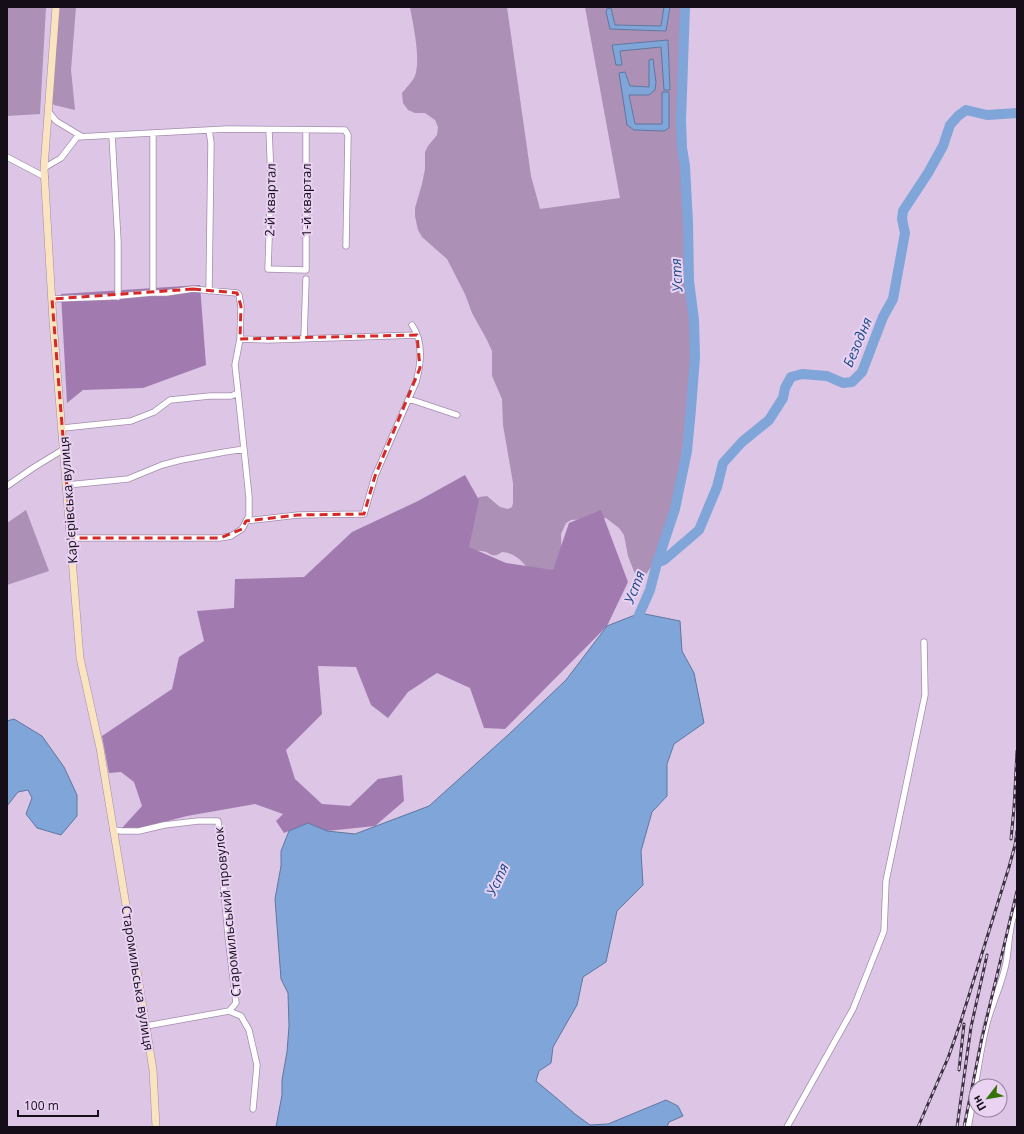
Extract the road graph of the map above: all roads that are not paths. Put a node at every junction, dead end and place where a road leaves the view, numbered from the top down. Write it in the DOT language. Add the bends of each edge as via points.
graph roads {
  1 [pos="56,7"];
  2 [pos="48,111"];
  3 [pos="209,130"];
  4 [pos="269,130"];
  5 [pos="306,130"];
  6 [pos="153,134"];
  7 [pos="112,135"];
  8 [pos="81,137"];
  9 [pos="7,157"];
  10 [pos="44,168"];
  11 [pos="44,177"];
  12 [pos="346,246"];
  13 [pos="306,270"];
  14 [pos="306,279"];
  15 [pos="209,292"];
  16 [pos="153,293"];
  17 [pos="118,297"];
  18 [pos="52,299"];
  19 [pos="412,325"];
  20 [pos="417,335"];
  21 [pos="240,338"];
  22 [pos="304,338"];
  23 [pos="238,392"];
  24 [pos="409,399"];
  25 [pos="457,416"];
  26 [pos="62,428"];
  27 [pos="64,449"];
  28 [pos="244,449"];
  29 [pos="67,485"];
  30 [pos="7,486"];
  31 [pos="246,521"];
  32 [pos="71,538"];
  33 [pos="924,642"];
  34 [pos="113,830"];
  35 [pos="1017,909"];
  36 [pos="229,1011"];
  37 [pos="146,1026"];
  38 [pos="252,1109"];
  39 [pos="156,1127"];
  40 [pos="787,1127"];
  41 [pos="968,1127"];
  1 -- 2 [label="street, Кар'єрівська вулиця"];
  2 -- 8 [label="street" via="56,121"];
  2 -- 10 [label="street, Кар'єрівська вулиця"];
  3 -- 4 [label="street"];
  3 -- 6 [label="street"];
  3 -- 15 [label="street"];
  4 -- 5 [label="street"];
  4 -- 13 [label="street, 2-й квартал" via="271,179 268,270"];
  5 -- 12 [label="street" via="347,132"];
  5 -- 13 [label="street, 1-й квартал"];
  6 -- 7 [label="street"];
  6 -- 16 [label="street"];
  7 -- 8 [label="street"];
  7 -- 17 [label="street" via="118,242"];
  8 -- 10 [label="street" via="74,139 61,158"];
  9 -- 11 [label="street"];
  10 -- 11 [label="street, Кар'єрівська вулиця"];
  11 -- 18 [label="street, Кар'єрівська вулиця"];
  14 -- 22 [label="street"];
  15 -- 16 [label="street" via="193,289"];
  15 -- 21 [label="street" via="239,295"];
  16 -- 17 [label="street"];
  17 -- 18 [label="street"];
  18 -- 26 [label="street, Кар'єрівська вулиця"];
  19 -- 20 [label="street"];
  20 -- 22 [label="street"];
  20 -- 24 [label="street" via="420,368"];
  21 -- 22 [label="street"];
  21 -- 23 [label="street" via="235,365"];
  23 -- 26 [label="street" via="231,396 170,400 154,412 131,421"];
  23 -- 28 [label="street"];
  24 -- 25 [label="street"];
  24 -- 31 [label="street" via="375,476 364,514 298,515"];
  26 -- 27 [label="street, Кар'єрівська вулиця"];
  27 -- 29 [label="street, Кар'єрівська вулиця"];
  27 -- 30 [label="street"];
  28 -- 29 [label="street" via="181,460 128,479"];
  28 -- 31 [label="street" via="249,516"];
  29 -- 32 [label="street, Кар'єрівська вулиця"];
  31 -- 32 [label="street" via="242,529 231,536 220,538"];
  32 -- 34 [label="street, Кар'єрівська вулиця" via="80,658 100,748"];
  33 -- 40 [label="street" via="925,695 886,880 884,931 853,1009"];
  34 -- 36 [label="street, Старомильський провулок" via="139,831 164,825 218,821 236,1003"];
  34 -- 37 [label="street, Старомильська вулиця"];
  35 -- 41 [label="street" via="1012,920 1006,964 986,1027"];
  36 -- 37 [label="street, Старомильський провулок"];
  36 -- 38 [label="street, Старомильський провулок" via="241,1016 250,1030 257,1065"];
  37 -- 39 [label="street, Старомильська вулиця" via="153,1070"];
}
